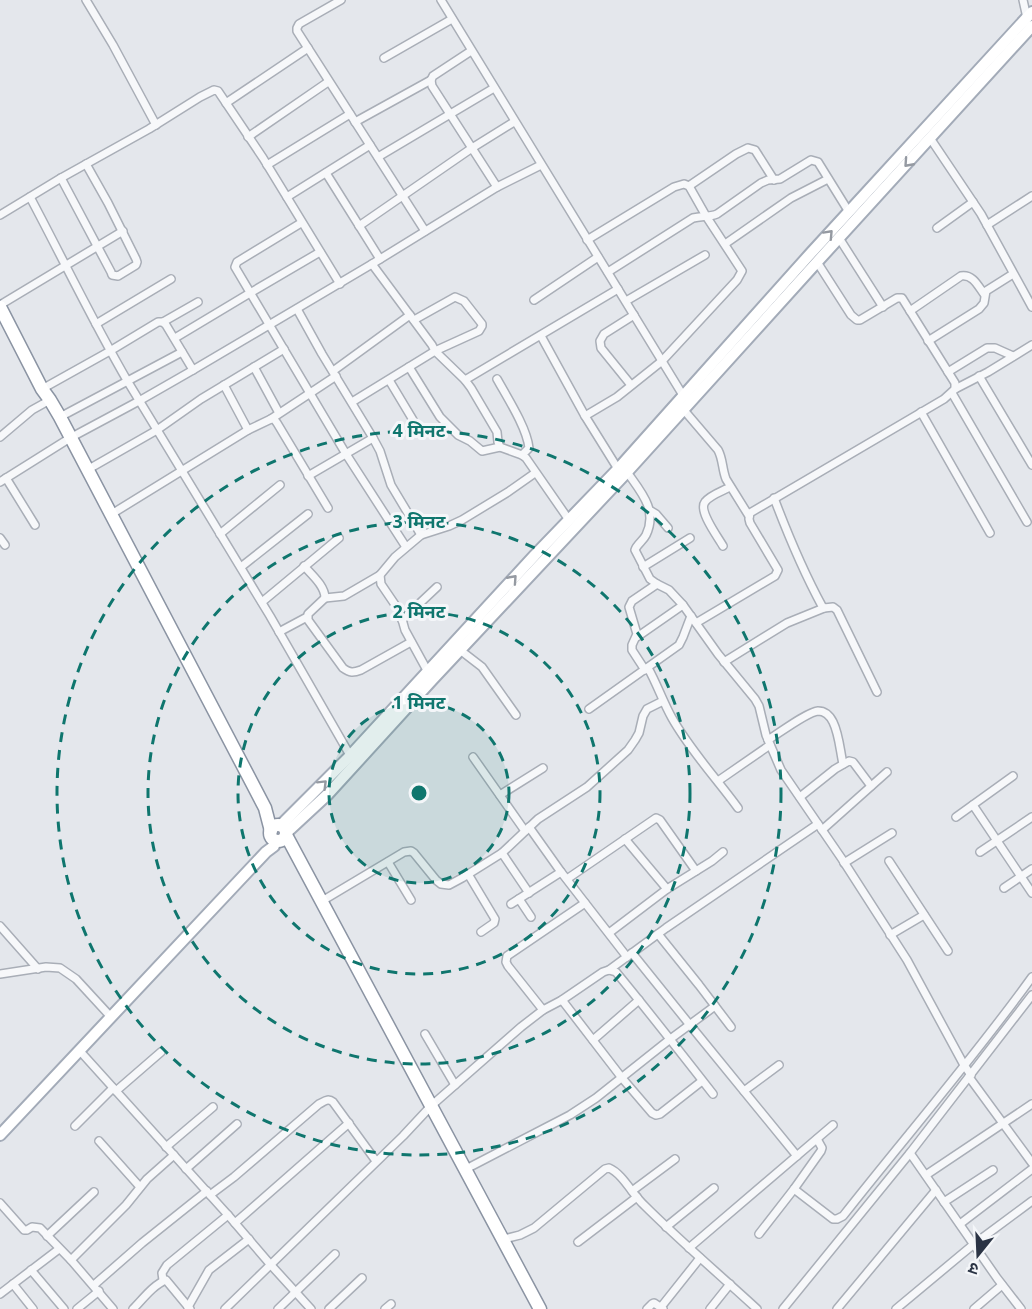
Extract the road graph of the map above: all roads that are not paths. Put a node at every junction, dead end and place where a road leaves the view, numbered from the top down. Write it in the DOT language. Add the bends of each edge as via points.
graph roads {
  1 [pos="86,0"];
  2 [pos="340,0"];
  3 [pos="441,0"];
  4 [pos="1023,0"];
  5 [pos="452,19"];
  6 [pos="1030,19"];
  7 [pos="308,48"];
  8 [pos="471,51"];
  9 [pos="384,58"];
  10 [pos="431,80"];
  11 [pos="328,82"];
  12 [pos="494,88"];
  13 [pos="226,103"];
  14 [pos="350,114"];
  15 [pos="451,114"];
  16 [pos="355,122"];
  17 [pos="514,122"];
  18 [pos="156,125"];
  19 [pos="248,137"];
  20 [pos="930,138"];
  21 [pos="370,145"];
  22 [pos="472,148"];
  23 [pos="378,157"];
  24 [pos="86,164"];
  25 [pos="267,165"];
  26 [pos="541,165"];
  27 [pos="326,173"];
  28 [pos="61,178"];
  29 [pos="828,179"];
  30 [pos="774,180"];
  31 [pos="689,186"];
  32 [pos="497,187"];
  33 [pos="402,196"];
  34 [pos="1032,196"];
  35 [pos="30,197"];
  36 [pos="287,197"];
  37 [pos="973,202"];
  38 [pos="849,212"];
  39 [pos="0,214"];
  40 [pos="706,216"];
  41 [pos="302,223"];
  42 [pos="987,225"];
  43 [pos="359,226"];
  44 [pos="937,228"];
  45 [pos="123,231"];
  46 [pos="424,231"];
  47 [pos="839,238"];
  48 [pos="587,240"];
  49 [pos="724,244"];
  50 [pos="97,246"];
  51 [pos="320,252"];
  52 [pos="705,255"];
  53 [pos="598,257"];
  54 [pos="380,259"];
  55 [pos="817,261"];
  56 [pos="67,264"];
  57 [pos="372,264"];
  58 [pos="608,272"];
  59 [pos="1013,274"];
  60 [pos="171,279"];
  61 [pos="340,284"];
  62 [pos="618,289"];
  63 [pos="249,293"];
  64 [pos="984,294"];
  65 [pos="534,300"];
  66 [pos="626,301"];
  67 [pos="198,302"];
  68 [pos="0,306"];
  69 [pos="883,307"];
  70 [pos="1032,307"];
  71 [pos="297,309"];
  72 [pos="910,311"];
  73 [pos="634,315"];
  74 [pos="412,318"];
  75 [pos="163,322"];
  76 [pos="96,324"];
  77 [pos="270,325"];
  78 [pos="541,336"];
  79 [pos="175,338"];
  80 [pos="928,341"];
  81 [pos="1032,345"];
  82 [pos="284,349"];
  83 [pos="110,351"];
  84 [pos="435,351"];
  85 [pos="182,352"];
  86 [pos="1013,356"];
  87 [pos="662,362"];
  88 [pos="254,367"];
  89 [pos="409,367"];
  90 [pos="193,370"];
  91 [pos="948,372"];
  92 [pos="334,373"];
  93 [pos="979,376"];
  94 [pos="497,379"];
  95 [pos="388,380"];
  96 [pos="465,380"];
  97 [pos="128,382"];
  98 [pos="224,385"];
  99 [pos="631,385"];
  100 [pos="42,389"];
  101 [pos="954,391"];
  102 [pos="309,393"];
  103 [pos="684,396"];
  104 [pos="50,400"];
  105 [pos="139,401"];
  106 [pos="352,402"];
  107 [pos="683,409"];
  108 [pos="921,412"];
  109 [pos="279,413"];
  110 [pos="585,416"];
  111 [pos="60,417"];
  112 [pos="271,419"];
  113 [pos="413,420"];
  114 [pos="157,430"];
  115 [pos="248,430"];
  116 [pos="0,437"];
  117 [pos="70,438"];
  118 [pos="373,438"];
  119 [pos="500,447"];
  120 [pos="346,453"];
  121 [pos="522,455"];
  122 [pos="1032,465"];
  123 [pos="87,470"];
  124 [pos="182,471"];
  125 [pos="623,471"];
  126 [pos="535,472"];
  127 [pos="308,476"];
  128 [pos="3,480"];
  129 [pos="280,485"];
  130 [pos="730,487"];
  131 [pos="774,498"];
  132 [pos="328,508"];
  133 [pos="651,511"];
  134 [pos="308,514"];
  135 [pos="110,515"];
  136 [pos="749,516"];
  137 [pos="569,520"];
  138 [pos="1027,522"];
  139 [pos="35,525"];
  140 [pos="668,528"];
  141 [pos="990,533"];
  142 [pos="220,534"];
  143 [pos="421,536"];
  144 [pos="0,538"];
  145 [pos="339,538"];
  146 [pos="690,538"];
  147 [pos="5,545"];
  148 [pos="723,546"];
  149 [pos="406,547"];
  150 [pos="304,566"];
  151 [pos="241,567"];
  152 [pos="643,567"];
  153 [pos="380,575"];
  154 [pos="657,585"];
  155 [pos="436,587"];
  156 [pos="326,598"];
  157 [pos="262,602"];
  158 [pos="683,605"];
  159 [pos="824,608"];
  160 [pos="307,617"];
  161 [pos="402,620"];
  162 [pos="694,620"];
  163 [pos="279,632"];
  164 [pos="637,637"];
  165 [pos="411,642"];
  166 [pos="460,650"];
  167 [pos="724,662"];
  168 [pos="647,669"];
  169 [pos="428,672"];
  170 [pos="877,692"];
  171 [pos="663,701"];
  172 [pos="589,709"];
  173 [pos="516,715"];
  174 [pos="769,743"];
  175 [pos="473,757"];
  176 [pos="353,760"];
  177 [pos="843,764"];
  178 [pos="543,768"];
  179 [pos="887,772"];
  180 [pos="1013,776"];
  181 [pos="718,782"];
  182 [pos="871,786"];
  183 [pos="500,795"];
  184 [pos="800,797"];
  185 [pos="973,805"];
  186 [pos="738,808"];
  187 [pos="956,817"];
  188 [pos="1032,818"];
  189 [pos="820,827"];
  190 [pos="527,829"];
  191 [pos="892,832"];
  192 [pos="278,833"];
  193 [pos="625,839"];
  194 [pos="997,841"];
  195 [pos="502,852"];
  196 [pos="723,852"];
  197 [pos="980,852"];
  198 [pos="889,861"];
  199 [pos="388,862"];
  200 [pos="844,862"];
  201 [pos="1032,869"];
  202 [pos="696,871"];
  203 [pos="561,872"];
  204 [pos="468,874"];
  205 [pos="1021,876"];
  206 [pos="567,879"];
  207 [pos="1004,888"];
  208 [pos="667,889"];
  209 [pos="529,893"];
  210 [pos="1032,893"];
  211 [pos="519,899"];
  212 [pos="411,900"];
  213 [pos="322,902"];
  214 [pos="585,903"];
  215 [pos="511,904"];
  216 [pos="924,915"];
  217 [pos="531,917"];
  218 [pos="0,927"];
  219 [pos="481,932"];
  220 [pos="609,933"];
  221 [pos="658,934"];
  222 [pos="891,935"];
  223 [pos="948,951"];
  224 [pos="630,955"];
  225 [pos="38,969"];
  226 [pos="609,970"];
  227 [pos="0,974"];
  228 [pos="1032,976"];
  229 [pos="1032,995"];
  230 [pos="562,1000"];
  231 [pos="639,1000"];
  232 [pos="715,1006"];
  233 [pos="543,1010"];
  234 [pos="111,1017"];
  235 [pos="690,1025"];
  236 [pos="731,1027"];
  237 [pos="425,1034"];
  238 [pos="593,1040"];
  239 [pos="669,1040"];
  240 [pos="79,1050"];
  241 [pos="161,1052"];
  242 [pos="779,1065"];
  243 [pos="968,1071"];
  244 [pos="622,1078"];
  245 [pos="702,1081"];
  246 [pos="456,1085"];
  247 [pos="115,1090"];
  248 [pos="744,1092"];
  249 [pos="713,1094"];
  250 [pos="1032,1104"];
  251 [pos="431,1106"];
  252 [pos="213,1107"];
  253 [pos="237,1124"];
  254 [pos="349,1124"];
  255 [pos="1003,1124"];
  256 [pos="833,1125"];
  257 [pos="75,1126"];
  258 [pos="0,1135"];
  259 [pos="817,1139"];
  260 [pos="99,1140"];
  261 [pos="166,1147"];
  262 [pos="1032,1148"];
  263 [pos="910,1153"];
  264 [pos="1025,1153"];
  265 [pos="174,1155"];
  266 [pos="797,1156"];
  267 [pos="675,1159"];
  268 [pos="375,1161"];
  269 [pos="1032,1163"];
  270 [pos="186,1169"];
  271 [pos="466,1169"];
  272 [pos="1032,1169"];
  273 [pos="993,1170"];
  274 [pos="926,1175"];
  275 [pos="140,1187"];
  276 [pos="714,1188"];
  277 [pos="794,1189"];
  278 [pos="936,1190"];
  279 [pos="94,1192"];
  280 [pos="208,1193"];
  281 [pos="634,1194"];
  282 [pos="1032,1201"];
  283 [pos="944,1202"];
  284 [pos="0,1203"];
  285 [pos="228,1215"];
  286 [pos="235,1223"];
  287 [pos="960,1224"];
  288 [pos="666,1227"];
  289 [pos="759,1234"];
  290 [pos="47,1236"];
  291 [pos="249,1239"];
  292 [pos="504,1239"];
  293 [pos="578,1242"];
  294 [pos="974,1244"];
  295 [pos="688,1248"];
  296 [pos="59,1249"];
  297 [pos="335,1254"];
  298 [pos="700,1258"];
  299 [pos="71,1260"];
  300 [pos="270,1264"];
  301 [pos="31,1270"];
  302 [pos="362,1278"];
  303 [pos="163,1280"];
  304 [pos="13,1284"];
  305 [pos="730,1284"];
  306 [pos="1002,1285"];
  307 [pos="96,1288"];
  308 [pos="295,1292"];
  309 [pos="0,1294"];
  310 [pos="189,1308"];
  311 [pos="662,1308"];
  312 [pos="33,1309"];
  313 [pos="64,1309"];
  314 [pos="77,1309"];
  315 [pos="113,1309"];
  316 [pos="133,1309"];
  317 [pos="225,1309"];
  318 [pos="278,1309"];
  319 [pos="311,1309"];
  320 [pos="328,1309"];
  321 [pos="540,1309"];
  322 [pos="647,1309"];
  323 [pos="710,1309"];
  324 [pos="757,1309"];
  325 [pos="783,1309"];
  326 [pos="837,1309"];
  327 [pos="896,1309"];
  328 [pos="974,1309"];
  329 [pos="1021,1309"];
  1 -- 18 [label="street"];
  2 -- 7 [label="street" via="298,26"];
  3 -- 5 [label="street"];
  4 -- 6 [label="street"];
  5 -- 8 [label="street"];
  5 -- 9 [label="street"];
  6 -- 20 [label="main road"];
  6 -- 38 [label="main road"];
  7 -- 11 [label="street"];
  7 -- 13 [label="street"];
  8 -- 10 [label="street"];
  8 -- 12 [label="street"];
  10 -- 15 [label="street"];
  10 -- 16 [label="street"];
  11 -- 14 [label="street"];
  11 -- 19 [label="street"];
  12 -- 15 [label="street"];
  12 -- 17 [label="street"];
  13 -- 18 [label="street" via="213,90"];
  13 -- 19 [label="street"];
  14 -- 16 [label="street"];
  14 -- 25 [label="street"];
  15 -- 22 [label="street"];
  15 -- 23 [label="street"];
  16 -- 21 [label="street"];
  17 -- 22 [label="street"];
  17 -- 26 [label="street"];
  18 -- 24 [label="street"];
  19 -- 25 [label="street"];
  20 -- 37 [label="street"];
  20 -- 47 [label="main road, one-way"];
  21 -- 23 [label="street"];
  21 -- 27 [label="street"];
  22 -- 32 [label="street"];
  22 -- 33 [label="street"];
  23 -- 33 [label="street"];
  24 -- 28 [label="street"];
  24 -- 45 [label="street"];
  25 -- 36 [label="street"];
  26 -- 32 [label="street"];
  26 -- 48 [label="street"];
  27 -- 36 [label="street"];
  27 -- 43 [label="street"];
  28 -- 35 [label="street"];
  28 -- 50 [label="street"];
  29 -- 30 [label="street" via="818,162 812,160"];
  29 -- 38 [label="street"];
  29 -- 49 [label="street" via="791,198"];
  30 -- 31 [label="street" via="755,150 748,148"];
  30 -- 40 [label="street" via="761,183 717,214"];
  31 -- 40 [label="street"];
  31 -- 48 [label="street" via="674,187"];
  32 -- 46 [label="street"];
  33 -- 43 [label="street"];
  33 -- 46 [label="street"];
  34 -- 42 [label="street"];
  35 -- 39 [label="street"];
  35 -- 56 [label="street"];
  36 -- 41 [label="street"];
  37 -- 42 [label="street"];
  37 -- 44 [label="street"];
  103 -- 38 [label="main road, one-way"];
  40 -- 49 [label="street"];
  40 -- 58 [label="street" via="693,218"];
  41 -- 51 [label="street"];
  41 -- 63 [label="street" via="237,262 236,269"];
  42 -- 59 [label="street"];
  43 -- 54 [label="street"];
  45 -- 50 [label="street"];
  45 -- 50 [label="street" via="137,262 118,276 112,275"];
  46 -- 54 [label="street"];
  47 -- 55 [label="main road"];
  47 -- 69 [label="street"];
  48 -- 53 [label="street"];
  49 -- 87 [label="street" via="741,274"];
  50 -- 56 [label="street"];
  51 -- 61 [label="street"];
  51 -- 63 [label="street"];
  52 -- 66 [label="street"];
  53 -- 58 [label="street"];
  53 -- 65 [label="street"];
  54 -- 57 [label="street"];
  55 -- 69 [label="street" via="855,319"];
  55 -- 107 [label="main road"];
  56 -- 68 [label="street"];
  56 -- 76 [label="street"];
  57 -- 61 [label="street"];
  57 -- 74 [label="street"];
  58 -- 62 [label="street"];
  59 -- 64 [label="street"];
  59 -- 70 [label="street"];
  60 -- 76 [label="street"];
  61 -- 71 [label="street"];
  62 -- 66 [label="street"];
  62 -- 78 [label="street"];
  63 -- 77 [label="street"];
  63 -- 79 [label="street"];
  64 -- 72 [label="street" via="966,275"];
  64 -- 80 [label="street" via="979,309"];
  66 -- 73 [label="street"];
  67 -- 75 [label="street"];
  68 -- 100 [label="highway"];
  69 -- 72 [label="street" via="902,298"];
  71 -- 77 [label="street"];
  71 -- 92 [label="street"];
  72 -- 80 [label="street"];
  73 -- 87 [label="street"];
  73 -- 99 [label="street" via="604,334 600,342"];
  74 -- 84 [label="street"];
  74 -- 84 [label="street" via="455,297 464,301 482,324 478,331"];
  74 -- 92 [label="street"];
  75 -- 79 [label="street"];
  75 -- 83 [label="street"];
  76 -- 83 [label="street"];
  77 -- 82 [label="street"];
  77 -- 90 [label="street"];
  78 -- 96 [label="street"];
  78 -- 110 [label="street"];
  79 -- 85 [label="street"];
  80 -- 91 [label="street"];
  81 -- 86 [label="street"];
  82 -- 88 [label="street"];
  82 -- 102 [label="street"];
  83 -- 97 [label="street"];
  83 -- 100 [label="street"];
  84 -- 89 [label="street"];
  84 -- 96 [label="street"];
  85 -- 90 [label="street"];
  85 -- 97 [label="street"];
  86 -- 91 [label="street" via="987,348"];
  86 -- 93 [label="street"];
  87 -- 99 [label="street"];
  87 -- 103 [label="street"];
  88 -- 98 [label="street"];
  88 -- 109 [label="street"];
  89 -- 95 [label="street"];
  89 -- 119 [label="street" via="441,417 458,435 482,451"];
  90 -- 105 [label="street"];
  91 -- 101 [label="street" via="955,383"];
  92 -- 102 [label="street"];
  92 -- 106 [label="street"];
  93 -- 101 [label="street"];
  93 -- 122 [label="street"];
  94 -- 121 [label="street" via="528,442 529,448"];
  95 -- 106 [label="street"];
  95 -- 113 [label="street"];
  96 -- 119 [label="street" via="497,432"];
  97 -- 105 [label="street"];
  97 -- 111 [label="street"];
  98 -- 114 [label="street"];
  98 -- 115 [label="street"];
  99 -- 110 [label="street"];
  100 -- 104 [label="highway"];
  101 -- 108 [label="street"];
  101 -- 138 [label="street"];
  102 -- 109 [label="street"];
  102 -- 120 [label="street"];
  103 -- 125 [label="main road"];
  104 -- 111 [label="highway"];
  104 -- 116 [label="street"];
  105 -- 114 [label="street"];
  105 -- 117 [label="street"];
  106 -- 118 [label="street"];
  107 -- 125 [label="main road"];
  107 -- 130 [label="street" via="718,450"];
  108 -- 131 [label="street"];
  108 -- 141 [label="street"];
  109 -- 112 [label="street"];
  110 -- 125 [label="street"];
  111 -- 117 [label="highway"];
  112 -- 115 [label="street"];
  112 -- 127 [label="street"];
  114 -- 123 [label="street"];
  114 -- 124 [label="street"];
  115 -- 124 [label="street"];
  117 -- 123 [label="highway"];
  117 -- 128 [label="street"];
  118 -- 120 [label="street"];
  118 -- 143 [label="street" via="392,485"];
  119 -- 121 [label="street"];
  120 -- 127 [label="street"];
  120 -- 149 [label="street"];
  121 -- 126 [label="street"];
  123 -- 135 [label="highway"];
  124 -- 135 [label="street"];
  124 -- 142 [label="street"];
  125 -- 133 [label="street"];
  125 -- 137 [label="main road"];
  125 -- 166 [label="main road"];
  126 -- 137 [label="street"];
  126 -- 143 [label="street" via="469,516"];
  127 -- 132 [label="street"];
  128 -- 139 [label="street"];
  129 -- 142 [label="street"];
  130 -- 136 [label="street"];
  130 -- 148 [label="street" via="703,506"];
  131 -- 136 [label="street"];
  131 -- 159 [label="street" via="792,545"];
  133 -- 140 [label="street"];
  133 -- 152 [label="street" via="647,533 635,550"];
  134 -- 151 [label="street"];
  135 -- 192 [label="highway"];
  136 -- 162 [label="street" via="777,574"];
  169 -- 137 [label="main road, one-way"];
  142 -- 151 [label="street"];
  143 -- 149 [label="street"];
  144 -- 147 [label="street"];
  145 -- 150 [label="street"];
  146 -- 152 [label="street"];
  149 -- 153 [label="street"];
  150 -- 156 [label="street"];
  150 -- 157 [label="street"];
  151 -- 157 [label="street"];
  152 -- 154 [label="street"];
  153 -- 156 [label="street" via="344,596"];
  153 -- 161 [label="street" via="381,584"];
  154 -- 158 [label="street" via="669,590"];
  154 -- 164 [label="street" via="630,604"];
  155 -- 161 [label="street"];
  156 -- 160 [label="street"];
  157 -- 163 [label="street"];
  158 -- 162 [label="street"];
  158 -- 164 [label="street"];
  159 -- 167 [label="street" via="787,623"];
  159 -- 170 [label="street" via="837,610"];
  160 -- 163 [label="street"];
  160 -- 165 [label="street" via="348,672 361,670"];
  161 -- 165 [label="street"];
  162 -- 167 [label="street"];
  162 -- 168 [label="street" via="679,645"];
  163 -- 176 [label="street"];
  164 -- 168 [label="street" via="632,650"];
  165 -- 169 [label="street"];
  166 -- 173 [label="street" via="482,668"];
  166 -- 176 [label="main road"];
  167 -- 174 [label="street" via="759,706"];
  168 -- 171 [label="street"];
  168 -- 172 [label="street"];
  169 -- 176 [label="main road"];
  171 -- 181 [label="street" via="681,733"];
  171 -- 190 [label="street" via="647,709 639,734 609,768"];
  174 -- 177 [label="street" via="817,711 828,715 833,723"];
  174 -- 181 [label="street"];
  174 -- 184 [label="street" via="781,770"];
  175 -- 183 [label="street"];
  176 -- 192 [label="main road"];
  177 -- 182 [label="street" via="852,762"];
  177 -- 184 [label="street"];
  178 -- 183 [label="street"];
  179 -- 182 [label="street"];
  180 -- 185 [label="street"];
  181 -- 186 [label="street"];
  182 -- 189 [label="street"];
  183 -- 190 [label="street"];
  184 -- 189 [label="street"];
  185 -- 187 [label="street"];
  185 -- 194 [label="street"];
  188 -- 194 [label="street"];
  189 -- 200 [label="street"];
  189 -- 221 [label="street"];
  190 -- 195 [label="street"];
  190 -- 203 [label="street"];
  191 -- 200 [label="street"];
  192 -- 213 [label="highway"];
  192 -- 234 [label="main road" via="274,846"];
  193 -- 202 [label="street" via="656,818"];
  193 -- 206 [label="street"];
  193 -- 208 [label="street"];
  194 -- 197 [label="street"];
  194 -- 205 [label="street"];
  195 -- 204 [label="street"];
  195 -- 209 [label="street"];
  196 -- 202 [label="street"];
  198 -- 216 [label="street"];
  199 -- 204 [label="street" via="411,851 441,884 448,885"];
  199 -- 212 [label="street"];
  199 -- 213 [label="street"];
  200 -- 222 [label="street"];
  201 -- 205 [label="street"];
  202 -- 208 [label="street"];
  203 -- 206 [label="street"];
  203 -- 209 [label="street"];
  204 -- 219 [label="street" via="495,919"];
  205 -- 207 [label="street"];
  205 -- 210 [label="street"];
  206 -- 214 [label="street"];
  208 -- 220 [label="street"];
  209 -- 211 [label="street"];
  211 -- 215 [label="street"];
  211 -- 217 [label="street"];
  213 -- 251 [label="highway"];
  214 -- 220 [label="street"];
  214 -- 233 [label="street" via="507,956 508,966"];
  216 -- 222 [label="street"];
  216 -- 223 [label="street"];
  218 -- 225 [label="street"];
  220 -- 224 [label="street"];
  221 -- 224 [label="street"];
  221 -- 232 [label="street"];
  222 -- 243 [label="street"];
  224 -- 226 [label="street"];
  224 -- 235 [label="street"];
  225 -- 227 [label="street"];
  225 -- 234 [label="street" via="65,970"];
  226 -- 230 [label="street"];
  226 -- 231 [label="street" via="616,972"];
  228 -- 243 [label="street"];
  229 -- 243 [label="street"];
  230 -- 233 [label="street"];
  230 -- 238 [label="street"];
  231 -- 238 [label="street"];
  231 -- 239 [label="street"];
  232 -- 235 [label="street"];
  232 -- 236 [label="street"];
  233 -- 246 [label="street"];
  234 -- 240 [label="main road"];
  235 -- 239 [label="street"];
  235 -- 248 [label="street"];
  237 -- 246 [label="street"];
  238 -- 244 [label="street"];
  239 -- 244 [label="street"];
  239 -- 245 [label="street"];
  240 -- 247 [label="street"];
  240 -- 258 [label="main road"];
  241 -- 247 [label="street"];
  242 -- 248 [label="street"];
  243 -- 255 [label="street"];
  243 -- 263 [label="street"];
  243 -- 277 [label="street" via="841,1218 833,1218"];
  244 -- 245 [label="street" via="656,1115"];
  244 -- 271 [label="street" via="570,1115"];
  245 -- 249 [label="street"];
  246 -- 251 [label="street"];
  247 -- 257 [label="street"];
  247 -- 261 [label="street"];
  248 -- 266 [label="street"];
  250 -- 255 [label="street"];
  251 -- 268 [label="street"];
  251 -- 271 [label="highway"];
  252 -- 261 [label="street"];
  253 -- 270 [label="street"];
  254 -- 268 [label="street"];
  254 -- 280 [label="street" via="333,1102 327,1100 234,1177"];
  254 -- 286 [label="street"];
  255 -- 264 [label="street"];
  255 -- 274 [label="street"];
  256 -- 259 [label="street"];
  259 -- 266 [label="street"];
  259 -- 277 [label="street" via="821,1151"];
  260 -- 275 [label="street"];
  261 -- 265 [label="street"];
  262 -- 264 [label="street"];
  263 -- 274 [label="street"];
  263 -- 325 [label="street"];
  264 -- 269 [label="street"];
  265 -- 270 [label="street"];
  265 -- 275 [label="street"];
  266 -- 295 [label="street"];
  267 -- 281 [label="street"];
  268 -- 300 [label="street"];
  270 -- 280 [label="street"];
  271 -- 292 [label="highway"];
  272 -- 287 [label="street"];
  273 -- 283 [label="street"];
  274 -- 278 [label="street"];
  275 -- 299 [label="street"];
  276 -- 288 [label="street"];
  277 -- 289 [label="street"];
  278 -- 283 [label="street"];
  278 -- 326 [label="street"];
  279 -- 290 [label="street"];
  280 -- 285 [label="street"];
  280 -- 307 [label="street" via="142,1243"];
  281 -- 288 [label="street"];
  281 -- 292 [label="street" via="615,1172 605,1169 534,1228"];
  281 -- 293 [label="street"];
  282 -- 294 [label="street"];
  283 -- 287 [label="street"];
  284 -- 290 [label="street" via="24,1230 40,1228"];
  285 -- 286 [label="street"];
  285 -- 303 [label="street" via="167,1265"];
  286 -- 291 [label="street"];
  287 -- 294 [label="street"];
  288 -- 295 [label="street"];
  290 -- 296 [label="street"];
  291 -- 300 [label="street"];
  291 -- 310 [label="street" via="209,1270"];
  292 -- 321 [label="highway"];
  294 -- 306 [label="street"];
  294 -- 327 [label="street"];
  295 -- 298 [label="street"];
  296 -- 299 [label="street"];
  296 -- 301 [label="street"];
  297 -- 308 [label="street"];
  298 -- 305 [label="street"];
  298 -- 311 [label="street"];
  299 -- 307 [label="street"];
  300 -- 308 [label="street"];
  300 -- 317 [label="street"];
  301 -- 304 [label="street"];
  301 -- 313 [label="street"];
  302 -- 320 [label="street"];
  303 -- 310 [label="street"];
  303 -- 316 [label="street"];
  304 -- 309 [label="street"];
  304 -- 312 [label="street"];
  305 -- 323 [label="street"];
  305 -- 324 [label="street"];
  306 -- 328 [label="street"];
  306 -- 329 [label="street"];
  307 -- 314 [label="street"];
  307 -- 315 [label="street"];
  308 -- 318 [label="street"];
  308 -- 319 [label="street"];
  311 -- 322 [label="street" via="654,1303"];
}
